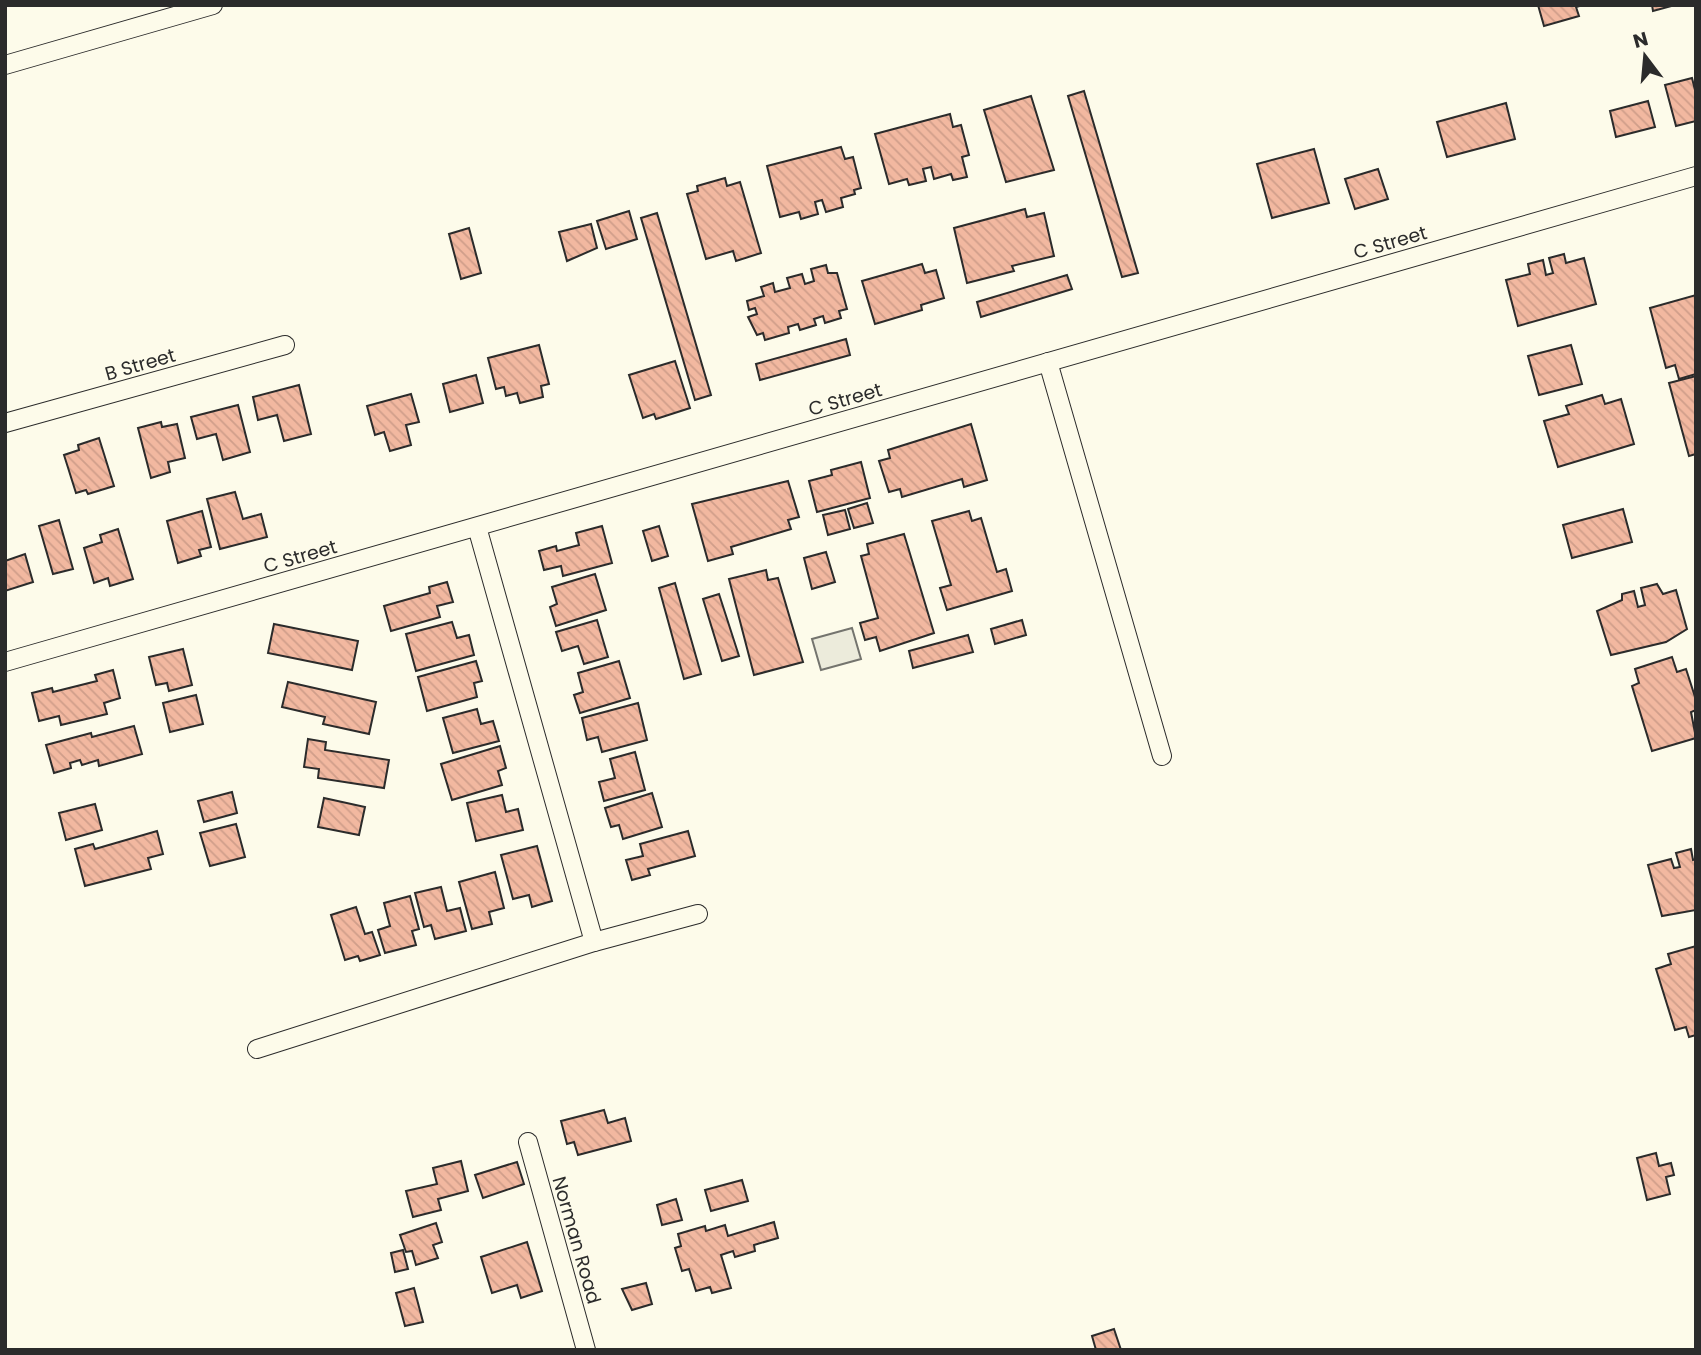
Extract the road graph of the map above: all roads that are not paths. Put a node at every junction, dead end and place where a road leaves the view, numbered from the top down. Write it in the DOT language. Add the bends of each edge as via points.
graph roads {
  1 [pos="213,5"];
  2 [pos="5,65"];
  3 [pos="1696,176"];
  4 [pos="285,345"];
  5 [pos="1048,362"];
  6 [pos="5,424"];
  7 [pos="477,527"];
  8 [pos="5,662"];
  9 [pos="1162,756"];
  10 [pos="698,914"];
  11 [pos="594,942"];
  12 [pos="257,1049"];
  13 [pos="528,1142"];
  14 [pos="586,1350"];
  1 -- 2 [label="street"];
  3 -- 5 [label="street, C Street"];
  4 -- 6 [label="street, B Street"];
  5 -- 7 [label="street, C Street"];
  5 -- 9 [label="street"];
  7 -- 8 [label="street, C Street"];
  7 -- 11 [label="street"];
  10 -- 11 [label="street"];
  11 -- 12 [label="street"];
  13 -- 14 [label="street, Norman Road"];
}
